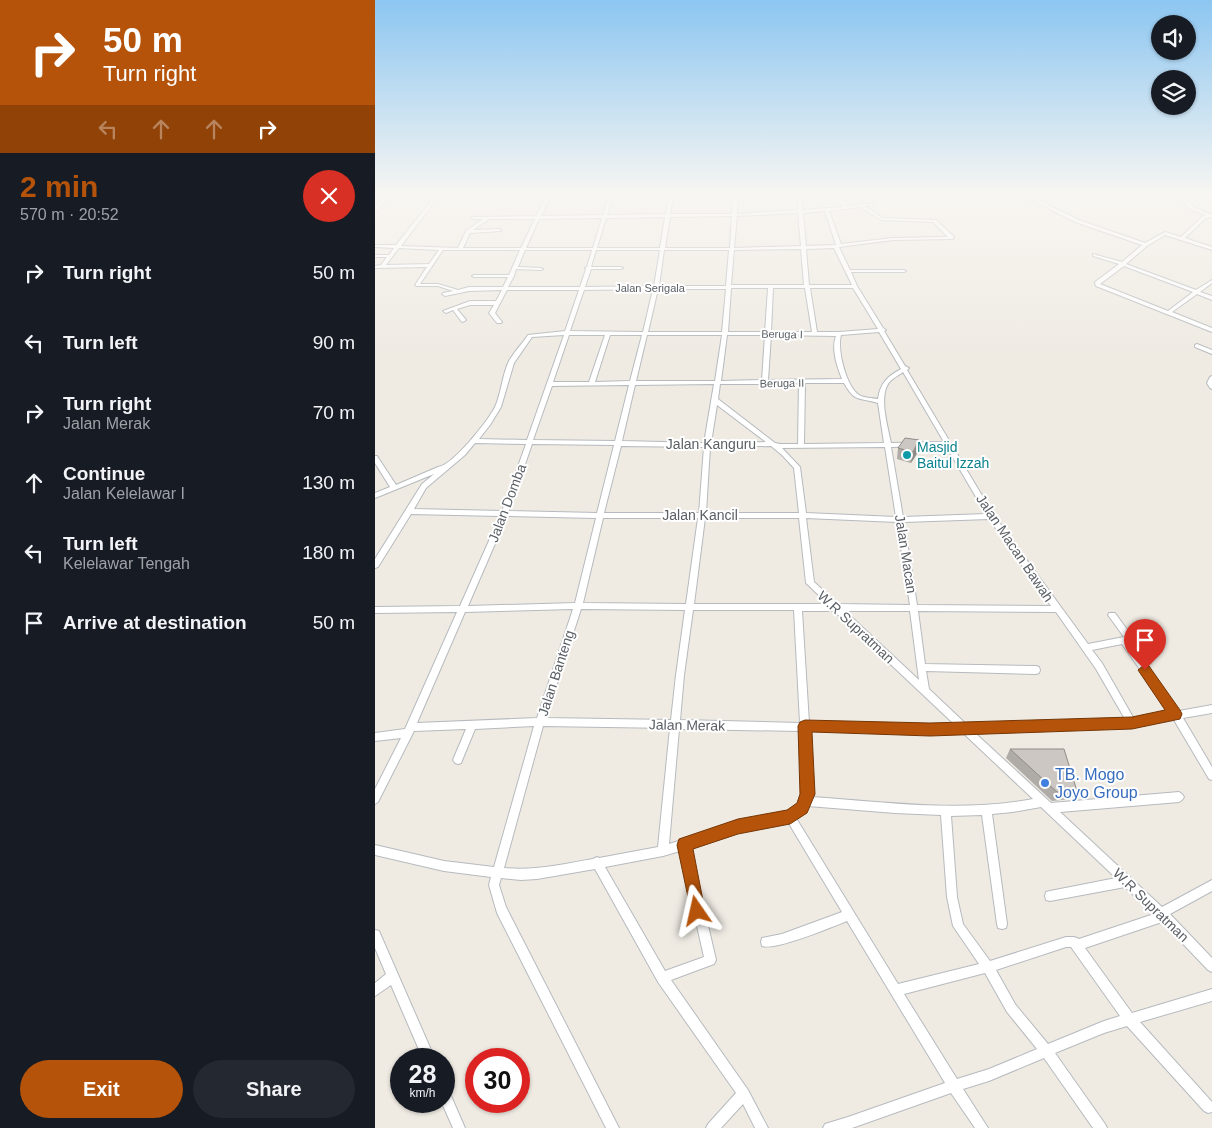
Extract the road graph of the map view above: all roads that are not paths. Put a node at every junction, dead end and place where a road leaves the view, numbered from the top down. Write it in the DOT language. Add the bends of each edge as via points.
graph roads {
  1 [pos="442,248"];
  2 [pos="663,248"];
  3 [pos="805,248"];
  4 [pos="397,249"];
  5 [pos="454,249"];
  6 [pos="460,249"];
  7 [pos="523,249"];
  8 [pos="593,249"];
  9 [pos="618,249"];
  10 [pos="706,249"];
  11 [pos="730,249"];
  12 [pos="757,249"];
  13 [pos="838,249"];
  14 [pos="1141,249"];
  15 [pos="1095,255"];
  16 [pos="375,256"];
  17 [pos="391,256"];
  18 [pos="1123,264"];
  19 [pos="429,266"];
  20 [pos="375,267"];
  21 [pos="382,267"];
  22 [pos="516,268"];
  23 [pos="541,268"];
  24 [pos="587,268"];
  25 [pos="621,268"];
  26 [pos="904,270"];
  27 [pos="847,271"];
  28 [pos="474,276"];
  29 [pos="512,276"];
  30 [pos="1212,281"];
  31 [pos="771,286"];
  32 [pos="807,286"];
  33 [pos="855,286"];
  34 [pos="727,287"];
  35 [pos="505,288"];
  36 [pos="582,288"];
  37 [pos="656,288"];
  38 [pos="456,290"];
  39 [pos="1197,292"];
  40 [pos="445,294"];
  41 [pos="1212,298"];
  42 [pos="498,303"];
  43 [pos="454,308"];
  44 [pos="446,311"];
  45 [pos="1169,312"];
  46 [pos="463,320"];
  47 [pos="499,322"];
  48 [pos="883,330"];
  49 [pos="1212,330"];
  50 [pos="566,332"];
  51 [pos="608,333"];
  52 [pos="645,333"];
  53 [pos="725,333"];
  54 [pos="767,333"];
  55 [pos="815,334"];
  56 [pos="839,334"];
  57 [pos="1197,346"];
  58 [pos="1212,352"];
  59 [pos="906,368"];
  60 [pos="1212,378"];
  61 [pos="846,381"];
  62 [pos="802,382"];
  63 [pos="592,383"];
  64 [pos="633,383"];
  65 [pos="718,383"];
  66 [pos="765,383"];
  67 [pos="549,384"];
  68 [pos="1212,387"];
  69 [pos="715,400"];
  70 [pos="881,402"];
  71 [pos="475,441"];
  72 [pos="530,441"];
  73 [pos="619,443"];
  74 [pos="772,444"];
  75 [pos="888,444"];
  76 [pos="948,444"];
  77 [pos="707,445"];
  78 [pos="801,445"];
  79 [pos="375,458"];
  80 [pos="449,466"];
  81 [pos="394,487"];
  82 [pos="375,496"];
  83 [pos="409,511"];
  84 [pos="505,514"];
  85 [pos="702,514"];
  86 [pos="599,516"];
  87 [pos="804,516"];
  88 [pos="991,516"];
  89 [pos="900,520"];
  90 [pos="375,565"];
  91 [pos="578,606"];
  92 [pos="690,606"];
  93 [pos="798,607"];
  94 [pos="835,607"];
  95 [pos="914,608"];
  96 [pos="375,610"];
  97 [pos="462,610"];
  98 [pos="1057,610"];
  99 [pos="1112,615"];
  100 [pos="1159,638"];
  101 [pos="1127,639"];
  102 [pos="1087,648"];
  103 [pos="922,667"];
  104 [pos="1036,670"];
  105 [pos="925,692"];
  106 [pos="1212,709"];
  107 [pos="1176,714"];
  108 [pos="540,722"];
  109 [pos="1132,723"];
  110 [pos="675,724"];
  111 [pos="472,725"];
  112 [pos="805,726"];
  113 [pos="964,728"];
  114 [pos="409,730"];
  115 [pos="375,737"];
  116 [pos="458,760"];
  117 [pos="1212,776"];
  118 [pos="1179,797"];
  119 [pos="375,800"];
  120 [pos="807,801"];
  121 [pos="1046,805"];
  122 [pos="986,809"];
  123 [pos="946,810"];
  124 [pos="790,817"];
  125 [pos="684,845"];
  126 [pos="375,850"];
  127 [pos="663,851"];
  128 [pos="597,862"];
  129 [pos="496,873"];
  130 [pos="1128,882"];
  131 [pos="1212,885"];
  132 [pos="1051,896"];
  133 [pos="1163,914"];
  134 [pos="850,916"];
  135 [pos="1002,924"];
  136 [pos="375,935"];
  137 [pos="765,942"];
  138 [pos="1077,945"];
  139 [pos="1212,966"];
  140 [pos="988,967"];
  141 [pos="393,976"];
  142 [pos="662,978"];
  143 [pos="375,990"];
  144 [pos="896,990"];
  145 [pos="1212,995"];
  146 [pos="1130,1020"];
  147 [pos="424,1048"];
  148 [pos="1047,1052"];
  149 [pos="954,1086"];
  150 [pos="744,1094"];
  151 [pos="1208,1107"];
  152 [pos="453,1113"];
  153 [pos="459,1128"];
  154 [pos="613,1128"];
  155 [pos="713,1128"];
  156 [pos="762,1128"];
  157 [pos="829,1128"];
  158 [pos="982,1128"];
  159 [pos="1101,1128"];
  1 -- 19 [label="street"];
  2 -- 37 [label="street, Jalan Banteng"];
  3 -- 32 [label="street"];
  4 -- 17 [label="street"];
  5 -- 6 [label="street"];
  6 -- 7 [label="street"];
  7 -- 8 [label="street"];
  7 -- 22 [label="street"];
  8 -- 9 [label="street"];
  8 -- 24 [label="street, Jalan Domba"];
  10 -- 11 [label="street"];
  11 -- 12 [label="street"];
  11 -- 34 [label="street"];
  13 -- 27 [label="street, Jalan Macan Bawah"];
  14 -- 18 [label="street"];
  15 -- 18 [label="street"];
  16 -- 17 [label="street"];
  17 -- 21 [label="street"];
  18 -- 39 [label="street"];
  18 -- 45 [label="street" via="1098,285"];
  19 -- 21 [label="street"];
  19 -- 38 [label="street" via="418,286 438,285"];
  20 -- 21 [label="street"];
  22 -- 23 [label="street"];
  22 -- 29 [label="street"];
  24 -- 25 [label="street"];
  24 -- 36 [label="street, Jalan Domba"];
  26 -- 27 [label="street"];
  27 -- 33 [label="street, Jalan Macan Bawah"];
  28 -- 29 [label="street"];
  29 -- 35 [label="street"];
  30 -- 39 [label="street"];
  31 -- 32 [label="street, Jalan Serigala"];
  31 -- 34 [label="street, Jalan Serigala"];
  31 -- 54 [label="street"];
  32 -- 33 [label="street, Jalan Serigala"];
  32 -- 55 [label="street"];
  33 -- 48 [label="street, Jalan Macan Bawah"];
  34 -- 37 [label="street, Jalan Serigala"];
  34 -- 53 [label="street"];
  35 -- 36 [label="street, Jalan Serigala"];
  35 -- 38 [label="street, Jalan Serigala"];
  35 -- 42 [label="street"];
  36 -- 37 [label="street, Jalan Serigala"];
  36 -- 50 [label="street, Jalan Domba"];
  37 -- 52 [label="street, Jalan Banteng"];
  38 -- 40 [label="street, Jalan Serigala"];
  39 -- 41 [label="street"];
  39 -- 45 [label="street"];
  42 -- 43 [label="street" via="471,303"];
  42 -- 47 [label="street" via="492,313"];
  43 -- 44 [label="street"];
  43 -- 46 [label="street"];
  45 -- 49 [label="street"];
  48 -- 56 [label="street"];
  48 -- 59 [label="street, Jalan Macan Bawah"];
  50 -- 51 [label="street, Beruga I"];
  50 -- 67 [label="street, Jalan Domba"];
  50 -- 71 [label="street, Beruga I" via="534,334 527,338 511,363 495,414"];
  51 -- 52 [label="street, Beruga I"];
  51 -- 63 [label="street"];
  52 -- 53 [label="street, Beruga I"];
  52 -- 64 [label="street, Jalan Banteng"];
  53 -- 54 [label="street, Beruga I"];
  53 -- 65 [label="street"];
  54 -- 55 [label="street, Beruga I"];
  54 -- 66 [label="street"];
  55 -- 56 [label="street, Beruga I"];
  56 -- 61 [label="street" via="837,342"];
  57 -- 58 [label="street"];
  59 -- 70 [label="street" via="887,379"];
  59 -- 76 [label="street, Jalan Macan Bawah"];
  60 -- 68 [label="street"];
  61 -- 62 [label="street, Beruga II"];
  61 -- 70 [label="street" via="855,396"];
  62 -- 66 [label="street, Beruga II"];
  62 -- 78 [label="street"];
  63 -- 64 [label="street, Beruga II"];
  63 -- 67 [label="street, Beruga II"];
  64 -- 65 [label="street, Beruga II"];
  64 -- 73 [label="street, Jalan Banteng"];
  65 -- 66 [label="street, Beruga II"];
  65 -- 69 [label="street"];
  67 -- 72 [label="street, Jalan Domba"];
  69 -- 74 [label="street, W.R Supratman"];
  69 -- 77 [label="street"];
  70 -- 75 [label="street, Jalan Macan"];
  71 -- 72 [label="street, Jalan Kanguru"];
  71 -- 80 [label="street, Beruga I"];
  72 -- 73 [label="street, Jalan Kanguru"];
  72 -- 84 [label="street, Jalan Domba"];
  73 -- 77 [label="street, Jalan Kanguru"];
  73 -- 86 [label="street, Jalan Banteng"];
  74 -- 77 [label="street, Jalan Kanguru"];
  74 -- 78 [label="street, Jalan Kanguru"];
  74 -- 87 [label="street, W.R Supratman" via="790,457 797,467"];
  75 -- 76 [label="street, Jalan Kanguru"];
  75 -- 78 [label="street, Jalan Kanguru"];
  75 -- 89 [label="street, Jalan Macan"];
  76 -- 88 [label="street, Jalan Macan Bawah"];
  77 -- 85 [label="street"];
  79 -- 81 [label="street"];
  80 -- 81 [label="street"];
  80 -- 83 [label="street, Beruga I" via="424,486"];
  81 -- 82 [label="street"];
  83 -- 84 [label="street, Jalan Kancil"];
  83 -- 90 [label="street, Beruga I"];
  84 -- 86 [label="street, Jalan Kancil"];
  84 -- 97 [label="street, Jalan Domba"];
  85 -- 86 [label="street, Jalan Kancil"];
  85 -- 87 [label="street, Jalan Kancil"];
  85 -- 92 [label="street"];
  86 -- 91 [label="street, Jalan Banteng"];
  87 -- 89 [label="street, Jalan Kancil"];
  87 -- 94 [label="street, W.R Supratman" via="810,582"];
  88 -- 89 [label="street, Jalan Kancil"];
  88 -- 98 [label="street, Jalan Macan Bawah"];
  89 -- 95 [label="street, Jalan Macan"];
  91 -- 92 [label="street"];
  91 -- 97 [label="street"];
  91 -- 108 [label="street, Jalan Banteng"];
  92 -- 93 [label="street"];
  92 -- 110 [label="street"];
  93 -- 94 [label="street"];
  93 -- 112 [label="street"];
  94 -- 95 [label="street"];
  94 -- 105 [label="street, W.R Supratman"];
  95 -- 98 [label="street"];
  95 -- 103 [label="street, Jalan Macan"];
  96 -- 97 [label="street"];
  97 -- 114 [label="street, Jalan Domba"];
  98 -- 102 [label="street, Jalan Macan Bawah"];
  99 -- 101 [label="street"];
  100 -- 101 [label="street" via="1147,635"];
  101 -- 102 [label="street"];
  101 -- 107 [label="street"];
  102 -- 109 [label="street, Jalan Macan Bawah"];
  103 -- 104 [label="street"];
  103 -- 105 [label="street, Jalan Macan"];
  105 -- 113 [label="street, W.R Supratman"];
  106 -- 107 [label="street, Jalan Merak"];
  107 -- 109 [label="street, Jalan Merak"];
  107 -- 117 [label="street"];
  108 -- 110 [label="street, Jalan Merak"];
  108 -- 111 [label="street, Jalan Merak"];
  108 -- 129 [label="street, Jalan Banteng"];
  109 -- 113 [label="street, Jalan Merak"];
  110 -- 112 [label="street, Jalan Merak"];
  110 -- 127 [label="street"];
  111 -- 114 [label="street, Jalan Merak"];
  111 -- 116 [label="street"];
  112 -- 113 [label="street, Jalan Merak"];
  112 -- 120 [label="street"];
  113 -- 121 [label="street, W.R Supratman"];
  114 -- 115 [label="street, Jalan Merak"];
  114 -- 119 [label="street, Jalan Domba"];
  118 -- 121 [label="street"];
  120 -- 123 [label="street"];
  120 -- 124 [label="street"];
  121 -- 122 [label="street"];
  121 -- 130 [label="street, W.R Supratman"];
  122 -- 123 [label="street"];
  122 -- 135 [label="street"];
  123 -- 140 [label="street" via="952,896 958,926"];
  124 -- 125 [label="street" via="738,827"];
  124 -- 134 [label="street"];
  125 -- 127 [label="street"];
  125 -- 142 [label="street" via="710,960"];
  126 -- 129 [label="street" via="444,866"];
  127 -- 128 [label="street"];
  128 -- 129 [label="street" via="537,874"];
  128 -- 142 [label="street"];
  129 -- 154 [label="street, Jalan Banteng" via="494,885 501,909"];
  130 -- 132 [label="street"];
  130 -- 133 [label="street, W.R Supratman"];
  131 -- 133 [label="street"];
  133 -- 138 [label="street"];
  133 -- 139 [label="street, W.R Supratman"];
  134 -- 137 [label="street"];
  134 -- 144 [label="street"];
  136 -- 141 [label="street"];
  138 -- 140 [label="street" via="1066,942"];
  138 -- 146 [label="street"];
  140 -- 144 [label="street"];
  140 -- 148 [label="street" via="1011,1008"];
  141 -- 143 [label="street"];
  141 -- 147 [label="street"];
  142 -- 150 [label="street"];
  144 -- 149 [label="street"];
  145 -- 146 [label="street"];
  146 -- 148 [label="street" via="1104,1027"];
  146 -- 151 [label="street"];
  148 -- 149 [label="street"];
  148 -- 159 [label="street"];
  149 -- 157 [label="street"];
  149 -- 158 [label="street"];
  150 -- 155 [label="street"];
  150 -- 156 [label="street"];
  152 -- 153 [label="street"];
}
